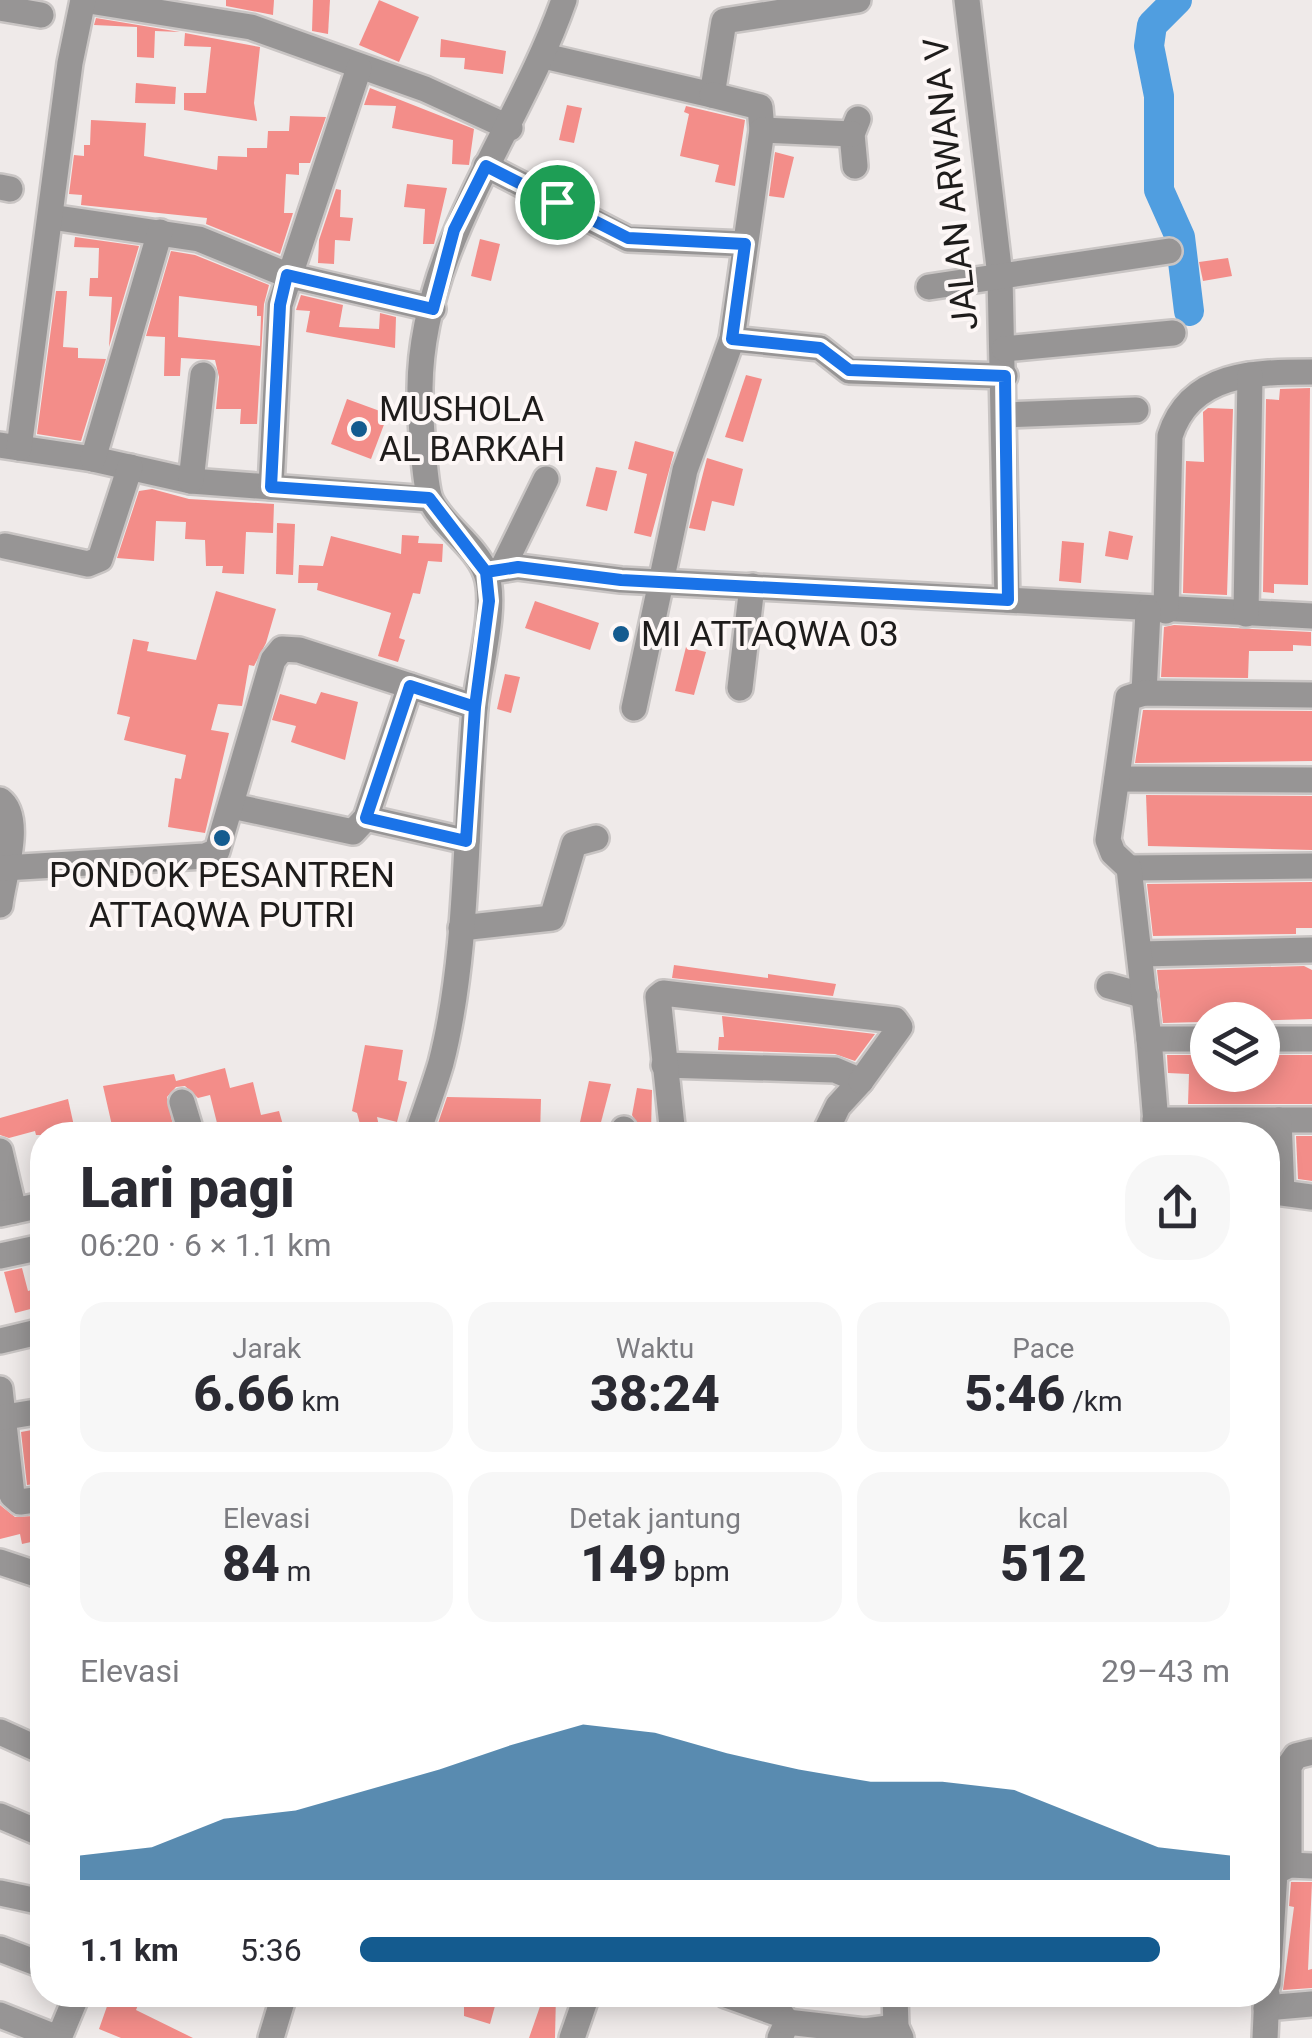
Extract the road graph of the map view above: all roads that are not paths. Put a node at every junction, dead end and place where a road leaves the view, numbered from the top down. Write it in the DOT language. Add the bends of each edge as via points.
graph roads {
  1 [pos="83,0"];
  2 [pos="564,0"];
  3 [pos="858,0"];
  4 [pos="967,0"];
  5 [pos="162,5"];
  6 [pos="0,8"];
  7 [pos="41,15"];
  8 [pos="544,56"];
  9 [pos="359,68"];
  10 [pos="712,95"];
  11 [pos="510,128"];
  12 [pos="762,130"];
  13 [pos="486,166"];
  14 [pos="855,166"];
  15 [pos="50,217"];
  16 [pos="160,232"];
  17 [pos="745,244"];
  18 [pos="1169,250"];
  19 [pos="287,275"];
  20 [pos="1000,276"];
  21 [pos="930,287"];
  22 [pos="433,309"];
  23 [pos="1172,332"];
  24 [pos="732,339"];
  25 [pos="1004,350"];
  26 [pos="1312,372"];
  27 [pos="203,374"];
  28 [pos="1250,375"];
  29 [pos="1005,376"];
  30 [pos="1136,410"];
  31 [pos="1006,415"];
  32 [pos="9,446"];
  33 [pos="93,459"];
  34 [pos="130,467"];
  35 [pos="546,479"];
  36 [pos="191,481"];
  37 [pos="271,487"];
  38 [pos="429,498"];
  39 [pos="5,546"];
  40 [pos="494,570"];
  41 [pos="661,581"];
  42 [pos="752,586"];
  43 [pos="1008,600"];
  44 [pos="1154,611"];
  45 [pos="1246,614"];
  46 [pos="1312,616"];
  47 [pos="410,686"];
  48 [pos="740,688"];
  49 [pos="1144,694"];
  50 [pos="1312,695"];
  51 [pos="475,707"];
  52 [pos="634,708"];
  53 [pos="1116,779"];
  54 [pos="1312,780"];
  55 [pos="0,800"];
  56 [pos="232,806"];
  57 [pos="366,818"];
  58 [pos="596,838"];
  59 [pos="466,841"];
  60 [pos="1312,866"];
  61 [pos="4,868"];
  62 [pos="1130,868"];
  63 [pos="0,905"];
  64 [pos="460,928"];
  65 [pos="1312,950"];
  66 [pos="1140,954"];
  67 [pos="1109,986"];
  68 [pos="1145,996"];
  69 [pos="1149,1038"];
  70 [pos="1190,1038"];
  71 [pos="1280,1038"];
  72 [pos="1312,1038"];
  73 [pos="664,1066"];
  74 [pos="861,1082"];
  75 [pos="182,1102"];
  76 [pos="1279,1120"];
  77 [pos="1312,1120"];
  78 [pos="188,1122"];
  79 [pos="421,1122"];
  80 [pos="671,1122"];
  81 [pos="830,1122"];
  82 [pos="1156,1122"];
  83 [pos="1248,1122"];
  84 [pos="0,1151"];
  85 [pos="1280,1186"];
  86 [pos="1312,1196"];
  87 [pos="7,1212"];
  88 [pos="30,1250"];
  89 [pos="0,1256"];
  90 [pos="30,1334"];
  91 [pos="0,1341"];
  92 [pos="0,1388"];
  93 [pos="30,1413"];
  94 [pos="3,1418"];
  95 [pos="30,1501"];
  96 [pos="0,1562"];
  97 [pos="30,1572"];
  98 [pos="0,1732"];
  99 [pos="30,1745"];
  100 [pos="1312,1752"];
  101 [pos="0,1816"];
  102 [pos="30,1829"];
  103 [pos="1300,1866"];
  104 [pos="0,1894"];
  105 [pos="30,1900"];
  106 [pos="0,1949"];
  107 [pos="30,1960"];
  108 [pos="1280,1998"];
  109 [pos="1312,2004"];
  110 [pos="72,2007"];
  111 [pos="280,2007"];
  112 [pos="583,2007"];
  113 [pos="760,2007"];
  114 [pos="896,2007"];
  115 [pos="1266,2007"];
  116 [pos="0,2015"];
  117 [pos="783,2030"];
  118 [pos="899,2032"];
  119 [pos="58,2038"];
  120 [pos="271,2038"];
  121 [pos="572,2038"];
  122 [pos="1265,2038"];
  1 -- 5 [label="street"];
  1 -- 15 [label="street"];
  2 -- 8 [label="street"];
  3 -- 10 [label="street" via="724,21"];
  4 -- 20 [label="street, JALAN ARWANA V"];
  5 -- 9 [label="street" via="251,28"];
  6 -- 7 [label="street"];
  8 -- 10 [label="street"];
  8 -- 11 [label="street"];
  9 -- 11 [label="street" via="425,88"];
  9 -- 19 [label="street"];
  10 -- 12 [label="street" via="760,106"];
  11 -- 13 [label="street"];
  12 -- 14 [label="street" via="855,126"];
  12 -- 17 [label="street"];
  13 -- 17 [label="street" via="628,238"];
  13 -- 22 [label="street" via="454,230"];
  15 -- 16 [label="street"];
  15 -- 32 [label="street"];
  16 -- 19 [label="street" via="199,239"];
  16 -- 33 [label="street"];
  17 -- 24 [label="street"];
  18 -- 20 [label="street"];
  19 -- 22 [label="street"];
  19 -- 37 [label="street"];
  20 -- 21 [label="street"];
  20 -- 25 [label="street, JALAN ARWANA V"];
  22 -- 38 [label="street" via="420,386"];
  23 -- 25 [label="street"];
  24 -- 29 [label="street" via="820,348 849,370"];
  24 -- 41 [label="street" via="685,470"];
  25 -- 29 [label="street, JALAN ARWANA V"];
  26 -- 28 [label="street"];
  27 -- 36 [label="street"];
  28 -- 44 [label="street" via="1201,388 1172,427"];
  28 -- 45 [label="street"];
  29 -- 31 [label="street, JALAN ARWANA V"];
  30 -- 31 [label="street"];
  31 -- 43 [label="street, JALAN ARWANA V"];
  32 -- 33 [label="street"];
  33 -- 34 [label="street"];
  34 -- 36 [label="street"];
  34 -- 39 [label="street" via="100,559 88,564"];
  35 -- 40 [label="street"];
  36 -- 37 [label="street"];
  37 -- 38 [label="street"];
  38 -- 40 [label="street"];
  40 -- 41 [label="street"];
  40 -- 51 [label="street"];
  41 -- 42 [label="street"];
  41 -- 52 [label="street"];
  42 -- 43 [label="street"];
  42 -- 48 [label="street"];
  43 -- 44 [label="street"];
  44 -- 45 [label="street"];
  44 -- 49 [label="street"];
  45 -- 46 [label="street"];
  47 -- 51 [label="street"];
  47 -- 56 [label="street" via="300,650 277,652"];
  47 -- 57 [label="street"];
  49 -- 50 [label="street"];
  49 -- 53 [label="street" via="1128,698"];
  51 -- 59 [label="street"];
  53 -- 54 [label="street"];
  53 -- 62 [label="street" via="1108,840"];
  55 -- 61 [label="street" via="12,824"];
  56 -- 57 [label="street" via="338,832 352,832"];
  56 -- 61 [label="street" via="221,845 211,854"];
  57 -- 59 [label="street"];
  58 -- 64 [label="street" via="574,844 552,918"];
  59 -- 64 [label="street"];
  60 -- 62 [label="street"];
  61 -- 63 [label="street"];
  62 -- 66 [label="street"];
  64 -- 79 [label="street" via="442,1061"];
  65 -- 66 [label="street"];
  66 -- 68 [label="street"];
  67 -- 68 [label="street"];
  68 -- 69 [label="street"];
  69 -- 70 [label="street"];
  69 -- 82 [label="street"];
  71 -- 72 [label="street"];
  73 -- 74 [label="street" via="835,1070"];
  73 -- 74 [label="street" via="658,997 663,993 895,1020 900,1028"];
  73 -- 80 [label="street"];
  74 -- 81 [label="street"];
  75 -- 78 [label="street"];
  76 -- 77 [label="street"];
  76 -- 83 [label="street"];
  84 -- 87 [label="street"];
  85 -- 86 [label="street" via="1282,1194"];
  88 -- 89 [label="street"];
  90 -- 91 [label="street"];
  92 -- 94 [label="street"];
  93 -- 94 [label="street"];
  94 -- 95 [label="street" via="12,1496"];
  96 -- 97 [label="street"];
  98 -- 99 [label="street"];
  100 -- 103 [label="street" via="1289,1766"];
  101 -- 102 [label="street"];
  104 -- 105 [label="street"];
  106 -- 107 [label="street"];
  108 -- 109 [label="street"];
  110 -- 119 [label="street"];
  111 -- 120 [label="street"];
  112 -- 121 [label="street"];
  113 -- 117 [label="street" via="782,2015"];
  114 -- 118 [label="street"];
  115 -- 122 [label="street"];
  116 -- 119 [label="street"];
  117 -- 118 [label="street"];
}
